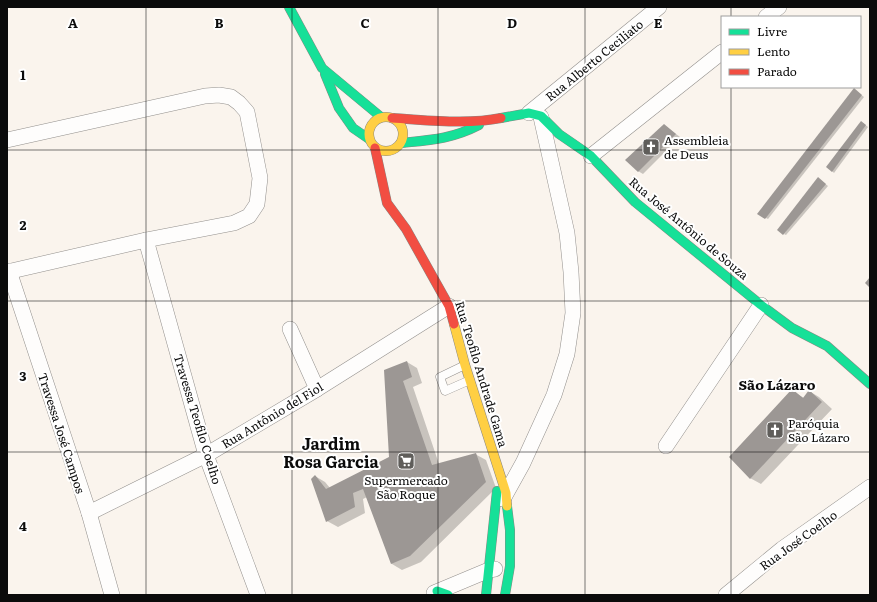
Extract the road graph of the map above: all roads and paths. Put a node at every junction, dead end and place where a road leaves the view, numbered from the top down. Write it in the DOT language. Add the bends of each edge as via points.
graph roads {
  1 [pos="289,7"];
  2 [pos="659,7"];
  3 [pos="779,7"];
  4 [pos="767,16"];
  5 [pos="721,53"];
  6 [pos="322,68"];
  7 [pos="535,115"];
  8 [pos="381,117"];
  9 [pos="392,118"];
  10 [pos="487,121"];
  11 [pos="369,139"];
  12 [pos="7,140"];
  13 [pos="399,145"];
  14 [pos="375,148"];
  15 [pos="591,156"];
  16 [pos="394,161"];
  17 [pos="390,182"];
  18 [pos="387,203"];
  19 [pos="146,240"];
  20 [pos="8,272"];
  21 [pos="761,305"];
  22 [pos="449,306"];
  23 [pos="290,329"];
  24 [pos="465,365"];
  25 [pos="470,380"];
  26 [pos="870,384"];
  27 [pos="317,389"];
  28 [pos="666,446"];
  29 [pos="206,455"];
  30 [pos="499,474"];
  31 [pos="870,487"];
  32 [pos="506,493"];
  33 [pos="494,512"];
  34 [pos="89,513"];
  35 [pos="510,566"];
  36 [pos="489,570"];
  37 [pos="438,594"];
  38 [pos="112,595"];
  39 [pos="258,595"];
  40 [pos="486,595"];
  41 [pos="505,595"];
  42 [pos="726,595"];
  1 -- 6 [label="street, Rua Teofilo Andrade Gama"];
  2 -- 7 [label="street, Rua Alberto Ceciliato"];
  3 -- 4 [label="street"];
  5 -- 15 [label="street"];
  6 -- 8 [label="street, Rua Teofilo Andrade Gama"];
  6 -- 11 [label="street, Rua Teofilo Andrade Gama" via="340,108 353,128"];
  7 -- 10 [label="street"];
  7 -- 15 [label="street, Rua José Antônio de Souza"];
  7 -- 32 [label="street" via="567,233 573,313 567,354 554,395 523,464"];
  8 -- 9 [label="street"];
  8 -- 11 [label="street" via="369,129"];
  9 -- 10 [label="street"];
  9 -- 13 [label="street" via="401,126 402,137"];
  10 -- 13 [label="street" via="464,133 442,139"];
  11 -- 14 [label="street, Rua Teofilo Andrade Gama"];
  12 -- 19 [label="street" via="205,96 231,97 247,112 260,178 257,204 249,216 234,223"];
  13 -- 14 [label="street" via="386,151"];
  13 -- 16 [label="street"];
  14 -- 18 [label="street, Rua Teofilo Andrade Gama"];
  15 -- 21 [label="street, Rua José Antônio de Souza" via="635,202"];
  17 -- 18 [label="street"];
  18 -- 22 [label="street, Rua Teofilo Andrade Gama" via="406,230"];
  19 -- 20 [label="street"];
  19 -- 29 [label="street, Travessa Teofilo Coelho"];
  20 -- 34 [label="street, Travessa José Campos"];
  21 -- 26 [label="street, Rua José Antônio de Souza" via="792,328 827,346"];
  21 -- 28 [label="street"];
  22 -- 24 [label="street, Rua Teofilo Andrade Gama"];
  22 -- 27 [label="street, Rua Antônio del Fiol"];
  23 -- 27 [label="street"];
  24 -- 25 [label="street, Rua Teofilo Andrade Gama"];
  24 -- 25 [label="lane" via="440,377 445,390"];
  25 -- 30 [label="street, Rua Teofilo Andrade Gama"];
  27 -- 29 [label="street, Rua Antônio del Fiol"];
  29 -- 34 [label="street, Rua Antônio del Fiol"];
  29 -- 39 [label="street, Travessa Teofilo Coelho"];
  30 -- 32 [label="street, Rua Teofilo Andrade Gama"];
  30 -- 33 [label="street, Rua Teofilo Andrade Gama"];
  31 -- 42 [label="street, Rua José Coelho" via="782,549"];
  32 -- 33 [label="street"];
  32 -- 35 [label="street, Rua Teofilo Andrade Gama"];
  33 -- 36 [label="street, Rua Teofilo Andrade Gama"];
  34 -- 38 [label="street, Travessa José Campos"];
  35 -- 36 [label="street"];
  35 -- 41 [label="street, Rua Teofilo Andrade Gama"];
  36 -- 37 [label="street"];
  36 -- 40 [label="street, Rua Teofilo Andrade Gama"];
}
